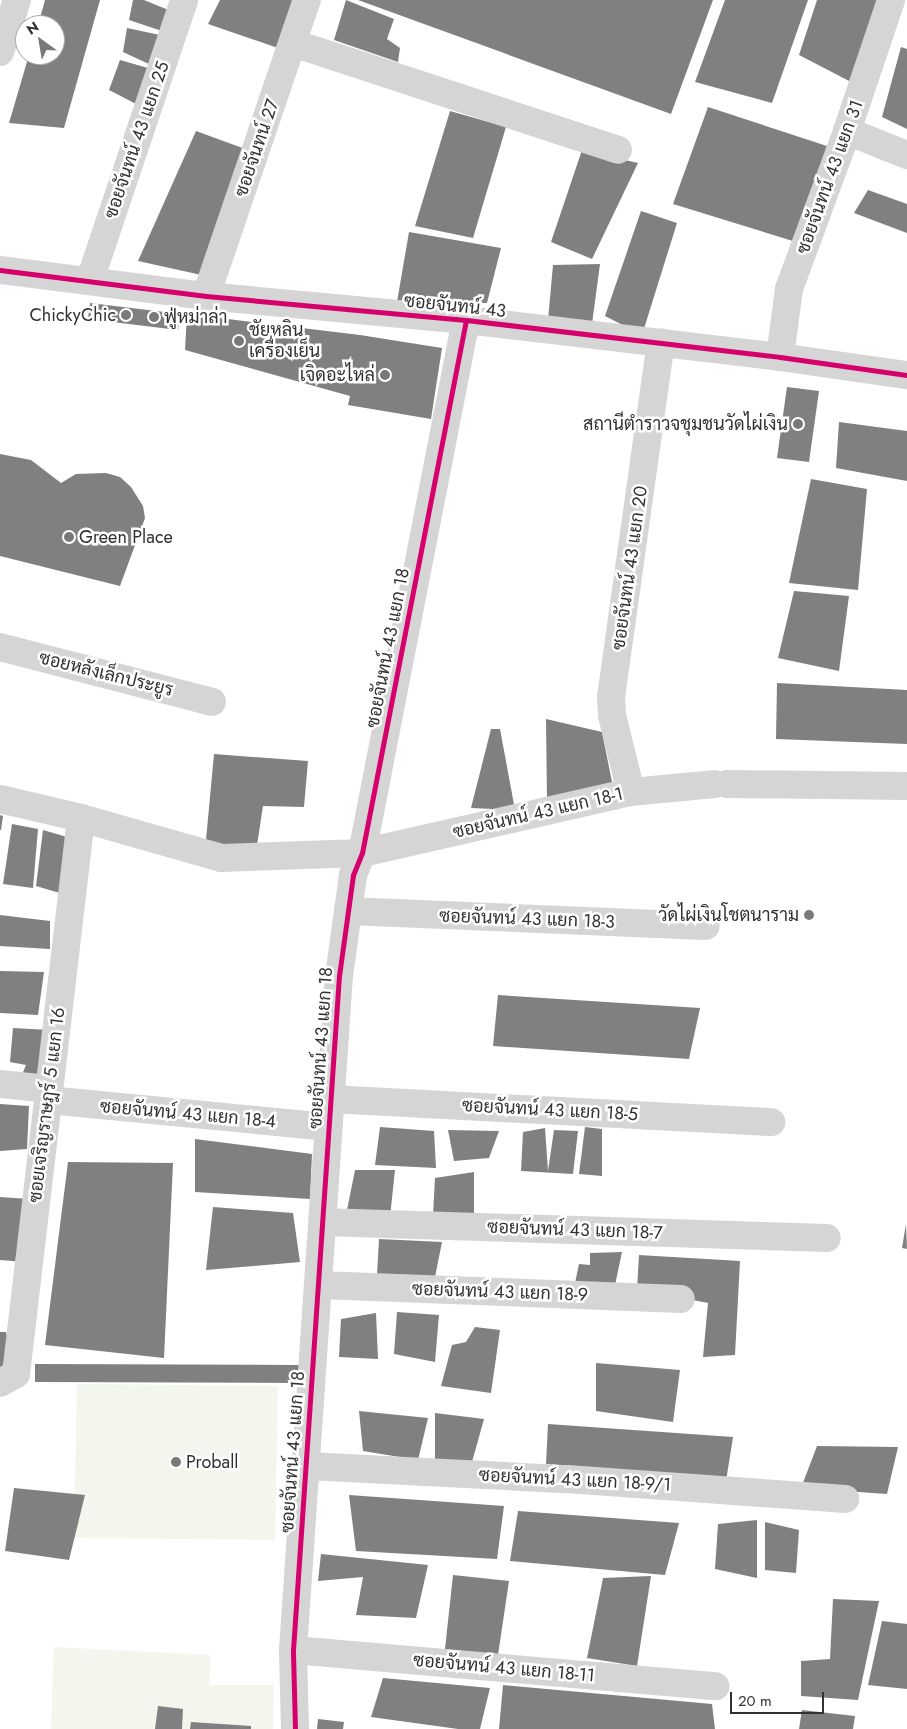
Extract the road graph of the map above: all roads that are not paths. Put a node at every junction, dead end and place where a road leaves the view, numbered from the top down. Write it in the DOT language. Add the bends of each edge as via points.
graph roads {
  1 [pos="18,0"];
  2 [pos="184,0"];
  3 [pos="307,0"];
  4 [pos="891,0"];
  5 [pos="292,43"];
  6 [pos="0,52"];
  7 [pos="847,131"];
  8 [pos="618,150"];
  9 [pos="907,155"];
  10 [pos="0,270"];
  11 [pos="90,280"];
  12 [pos="206,296"];
  13 [pos="466,320"];
  14 [pos="662,343"];
  15 [pos="780,357"];
  16 [pos="907,375"];
  17 [pos="0,647"];
  18 [pos="212,702"];
  19 [pos="907,786"];
  20 [pos="631,792"];
  21 [pos="0,799"];
  22 [pos="81,818"];
  23 [pos="362,853"];
  24 [pos="348,911"];
  25 [pos="706,926"];
  26 [pos="0,1084"];
  27 [pos="49,1095"];
  28 [pos="330,1099"];
  29 [pos="771,1122"];
  30 [pos="328,1127"];
  31 [pos="323,1222"];
  32 [pos="827,1238"];
  33 [pos="319,1285"];
  34 [pos="681,1299"];
  35 [pos="0,1383"];
  36 [pos="306,1466"];
  37 [pos="844,1498"];
  38 [pos="293,1650"];
  39 [pos="715,1686"];
  40 [pos="294,1729"];
  1 -- 6 [label="street"];
  2 -- 11 [label="street, ซอยจันทน์ 43 แยก 25"];
  3 -- 5 [label="street, ซอยจันทน์ 27"];
  4 -- 7 [label="street, ซอยจันทน์ 43 แยก 31"];
  5 -- 8 [label="street"];
  5 -- 12 [label="street, ซอยจันทน์ 27"];
  7 -- 9 [label="street"];
  7 -- 15 [label="street, ซอยจันทน์ 43 แยก 31" via="789,289"];
  10 -- 11 [label="street, ซอยจันทน์ 43"];
  11 -- 12 [label="street, ซอยจันทน์ 43"];
  12 -- 13 [label="street, ซอยจันทน์ 43"];
  13 -- 14 [label="street, ซอยจันทน์ 43"];
  13 -- 23 [label="street, ซอยจันทน์ 43 แยก 18"];
  14 -- 15 [label="street, ซอยจันทน์ 43"];
  14 -- 20 [label="street, ซอยจันทน์ 43 แยก 20" via="612,697 612,715"];
  15 -- 16 [label="street, ซอยจันทน์ 43"];
  17 -- 18 [label="street, ซอยหลังเล็กประยูร"];
  19 -- 20 [label="street, ซอยจันทน์ 43 แยก 18-1" via="721,784"];
  20 -- 23 [label="street, ซอยจันทน์ 43 แยก 18-1"];
  21 -- 22 [label="street, ซอยจันทน์ 43 แยก 18-1"];
  22 -- 23 [label="street, ซอยจันทน์ 43 แยก 18-1" via="221,858"];
  22 -- 27 [label="street, ซอยเจริญราษฎร์ 5 แยก 16"];
  23 -- 24 [label="street, ซอยจันทน์ 43 แยก 18" via="354,875"];
  24 -- 25 [label="street, ซอยจันทน์ 43 แยก 18-3"];
  24 -- 28 [label="street, ซอยจันทน์ 43 แยก 18" via="339,976"];
  26 -- 27 [label="street, ซอยจันทน์ 43 แยก 18-4"];
  27 -- 30 [label="street, ซอยจันทน์ 43 แยก 18-4"];
  27 -- 35 [label="street, ซอยเจริญราษฎร์ 5 แยก 16" via="16,1374"];
  28 -- 29 [label="street, ซอยจันทน์ 43 แยก 18-5"];
  28 -- 30 [label="street, ซอยจันทน์ 43 แยก 18"];
  30 -- 31 [label="street, ซอยจันทน์ 43 แยก 18"];
  31 -- 32 [label="street, ซอยจันทน์ 43 แยก 18-7"];
  31 -- 33 [label="street, ซอยจันทน์ 43 แยก 18"];
  33 -- 34 [label="street, ซอยจันทน์ 43 แยก 18-9"];
  33 -- 36 [label="street, ซอยจันทน์ 43 แยก 18"];
  36 -- 37 [label="street, ซอยจันทน์ 43 แยก 18-9/1" via="567,1479"];
  36 -- 38 [label="street, ซอยจันทน์ 43 แยก 18"];
  38 -- 39 [label="street, ซอยจันทน์ 43 แยก 18-11"];
  38 -- 40 [label="street, ซอยจันทน์ 43 แยก 18"];
}
